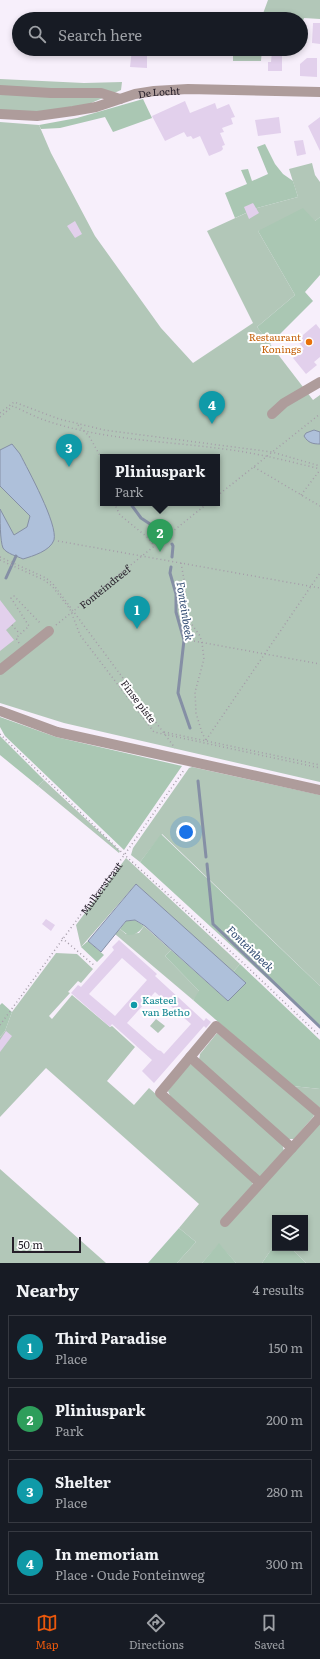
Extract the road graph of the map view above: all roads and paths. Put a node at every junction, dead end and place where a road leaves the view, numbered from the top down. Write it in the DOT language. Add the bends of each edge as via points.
graph roads {
  1 [pos="0,90"];
  2 [pos="320,92"];
  3 [pos="120,99"];
  4 [pos="0,114"];
  5 [pos="320,382"];
  6 [pos="0,414"];
  7 [pos="272,414"];
  8 [pos="320,414"];
  9 [pos="0,417"];
  10 [pos="78,425"];
  11 [pos="82,430"];
  12 [pos="272,452"];
  13 [pos="100,456"];
  14 [pos="268,456"];
  15 [pos="320,466"];
  16 [pos="254,467"];
  17 [pos="320,469"];
  18 [pos="220,494"];
  19 [pos="301,495"];
  20 [pos="116,506"];
  21 [pos="204,506"];
  22 [pos="320,506"];
  23 [pos="58,541"];
  24 [pos="154,545"];
  25 [pos="142,556"];
  26 [pos="0,558"];
  27 [pos="181,563"];
  28 [pos="320,574"];
  29 [pos="311,586"];
  30 [pos="320,588"];
  31 [pos="73,611"];
  32 [pos="71,613"];
  33 [pos="12,625"];
  34 [pos="48,631"];
  35 [pos="20,634"];
  36 [pos="194,641"];
  37 [pos="19,642"];
  38 [pos="202,643"];
  39 [pos="264,654"];
  40 [pos="320,664"];
  41 [pos="0,670"];
  42 [pos="0,711"];
  43 [pos="164,732"];
  44 [pos="0,734"];
  45 [pos="166,734"];
  46 [pos="206,740"];
  47 [pos="187,760"];
  48 [pos="320,766"];
  49 [pos="320,790"];
  50 [pos="125,854"];
  51 [pos="62,938"];
  52 [pos="95,966"];
  53 [pos="0,1025"];
  54 [pos="320,1036"];
  55 [pos="190,1057"];
  56 [pos="320,1116"];
  57 [pos="292,1148"];
  58 [pos="260,1184"];
  59 [pos="225,1222"];
  1 -- 3 [label="street" via="101,93"];
  2 -- 3 [label="street, De Locht" via="188,89 154,91"];
  3 -- 4 [label="street, De Locht" via="96,107 37,116"];
  5 -- 7 [label="street" via="284,403"];
  6 -- 10 [label="path" via="14,402"];
  8 -- 12 [label="path"];
  9 -- 11 [label="path" via="13,406 46,421"];
  10 -- 11 [label="path"];
  10 -- 12 [label="path"];
  11 -- 13 [label="path" via="89,436"];
  11 -- 14 [label="path"];
  12 -- 14 [label="path"];
  12 -- 15 [label="path"];
  14 -- 16 [label="path"];
  14 -- 17 [label="path"];
  16 -- 18 [label="path"];
  16 -- 19 [label="path"];
  17 -- 19 [label="path"];
  19 -- 22 [label="path"];
  20 -- 24 [label="path" via="120,515"];
  21 -- 24 [label="path, Fonteindreef"];
  23 -- 25 [label="path"];
  24 -- 25 [label="path, Fonteindreef"];
  25 -- 27 [label="path"];
  25 -- 31 [label="path, Fonteindreef"];
  26 -- 31 [label="path" via="46,578"];
  26 -- 32 [label="path, Finse piste" via="52,586"];
  27 -- 29 [label="path"];
  27 -- 38 [label="path" via="186,616"];
  28 -- 29 [label="path"];
  29 -- 30 [label="path"];
  29 -- 39 [label="path"];
  31 -- 32 [label="path, Fonteindreef"];
  31 -- 43 [label="path"];
  32 -- 34 [label="path, Fonteindreef"];
  32 -- 45 [label="path, Finse piste" via="80,634 154,732"];
  33 -- 35 [label="path"];
  34 -- 35 [label="path" via="14,596 11,598 29,626"];
  34 -- 41 [label="street"];
  35 -- 37 [label="path" via="16,638"];
  36 -- 38 [label="path"];
  38 -- 39 [label="path"];
  38 -- 46 [label="path" via="204,659 195,692 196,713"];
  39 -- 40 [label="path"];
  39 -- 46 [label="path"];
  42 -- 47 [label="street" via="57,732"];
  43 -- 45 [label="path"];
  43 -- 46 [label="path"];
  44 -- 50 [label="path"];
  45 -- 47 [label="path"];
  45 -- 48 [label="path, Finse piste"];
  46 -- 48 [label="path"];
  47 -- 49 [label="street"];
  47 -- 50 [label="path, Mulkerstraat"];
  50 -- 51 [label="path, Mulkerstraat"];
  50 -- 54 [label="path"];
  51 -- 52 [label="path"];
  51 -- 53 [label="path, Mulkerstraat"];
  55 -- 56 [label="street" via="216,1026"];
  55 -- 57 [label="street"];
  55 -- 58 [label="street" via="160,1093"];
  56 -- 57 [label="street"];
  57 -- 58 [label="street"];
  58 -- 59 [label="street"];
}
